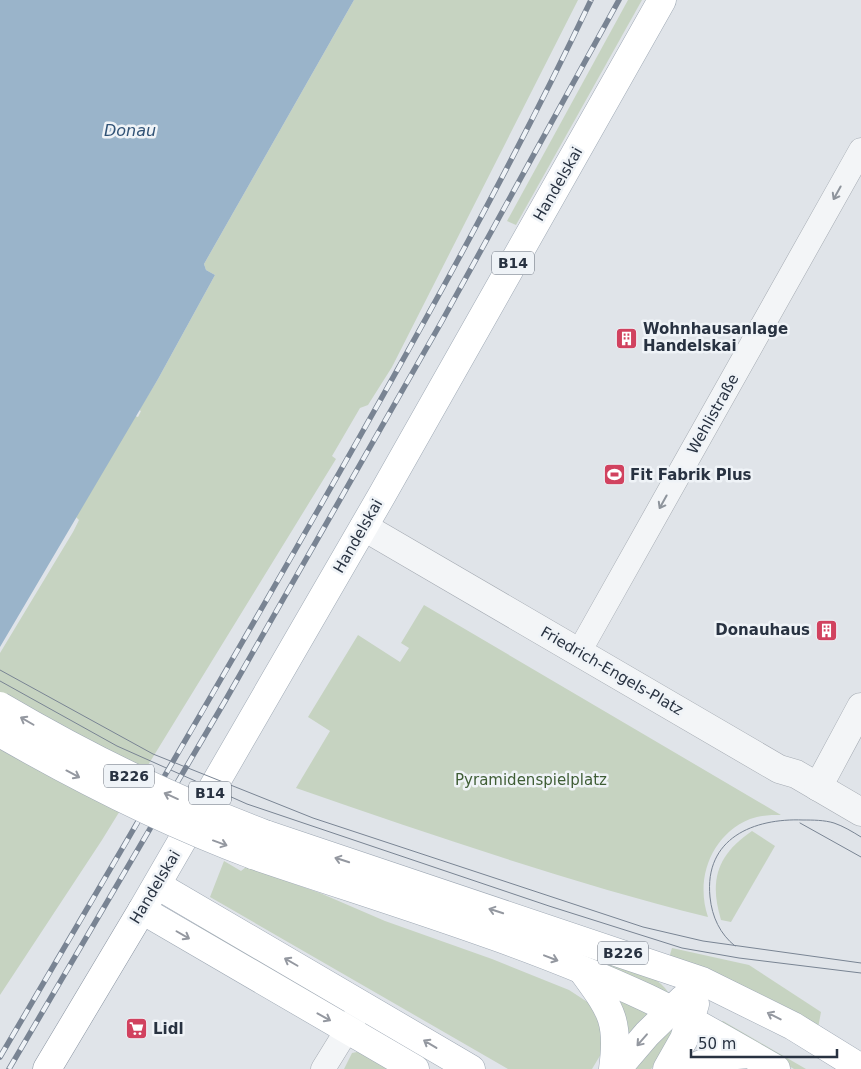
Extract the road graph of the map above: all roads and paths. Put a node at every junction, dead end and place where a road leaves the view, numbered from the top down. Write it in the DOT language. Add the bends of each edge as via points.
graph roads {
  1 [pos="662,0"];
  2 [pos="861,150"];
  3 [pos="364,527"];
  4 [pos="579,652"];
  5 [pos="0,706"];
  6 [pos="861,707"];
  7 [pos="0,733"];
  8 [pos="818,787"];
  9 [pos="861,812"];
  10 [pos="259,844"];
  11 [pos="157,886"];
  12 [pos="142,910"];
  13 [pos="582,970"];
  14 [pos="702,981"];
  15 [pos="364,1004"];
  16 [pos="680,1015"];
  17 [pos="348,1030"];
  18 [pos="750,1054"];
  19 [pos="861,1068"];
  20 [pos="47,1069"];
  21 [pos="323,1069"];
  22 [pos="415,1069"];
  23 [pos="472,1069"];
  24 [pos="615,1069"];
  25 [pos="667,1069"];
  26 [pos="691,1069"];
  27 [pos="776,1069"];
  1 -- 3 [label="main road, Handelskai / B14"];
  2 -- 4 [label="street, Wehlistraße, one-way"];
  3 -- 4 [label="street, Friedrich-Engels-Platz"];
  3 -- 11 [label="main road, Handelskai / B14"];
  4 -- 8 [label="street, Friedrich-Engels-Platz" via="778,769 796,774"];
  10 -- 5 [label="main road, B226, one-way, bridge"];
  6 -- 8 [label="street"];
  7 -- 10 [label="main road, B226, one-way, bridge" via="136,806 208,838"];
  8 -- 9 [label="street, Friedrich-Engels-Platz"];
  10 -- 13 [label="main road, B226, one-way"];
  14 -- 10 [label="main road, B226, one-way"];
  11 -- 12 [label="main road, Handelskai / B14"];
  15 -- 11 [label="main road, one-way"];
  12 -- 17 [label="main road, one-way"];
  12 -- 20 [label="main road, Handelskai / B14"];
  13 -- 16 [label="main road, B226"];
  13 -- 24 [label="main road" via="611,1013 616,1034"];
  14 -- 16 [label="main road"];
  19 -- 14 [label="main road, B226, one-way" via="793,1026"];
  15 -- 17 [label="street"];
  23 -- 15 [label="main road, one-way"];
  16 -- 18 [label="main road, B226"];
  16 -- 24 [label="main road, one-way" via="647,1034"];
  16 -- 25 [label="main road" via="684,1039"];
  17 -- 21 [label="street"];
  17 -- 22 [label="main road"];
  18 -- 26 [label="main road" via="733,1055"];
  18 -- 27 [label="main road, B226"];
}
